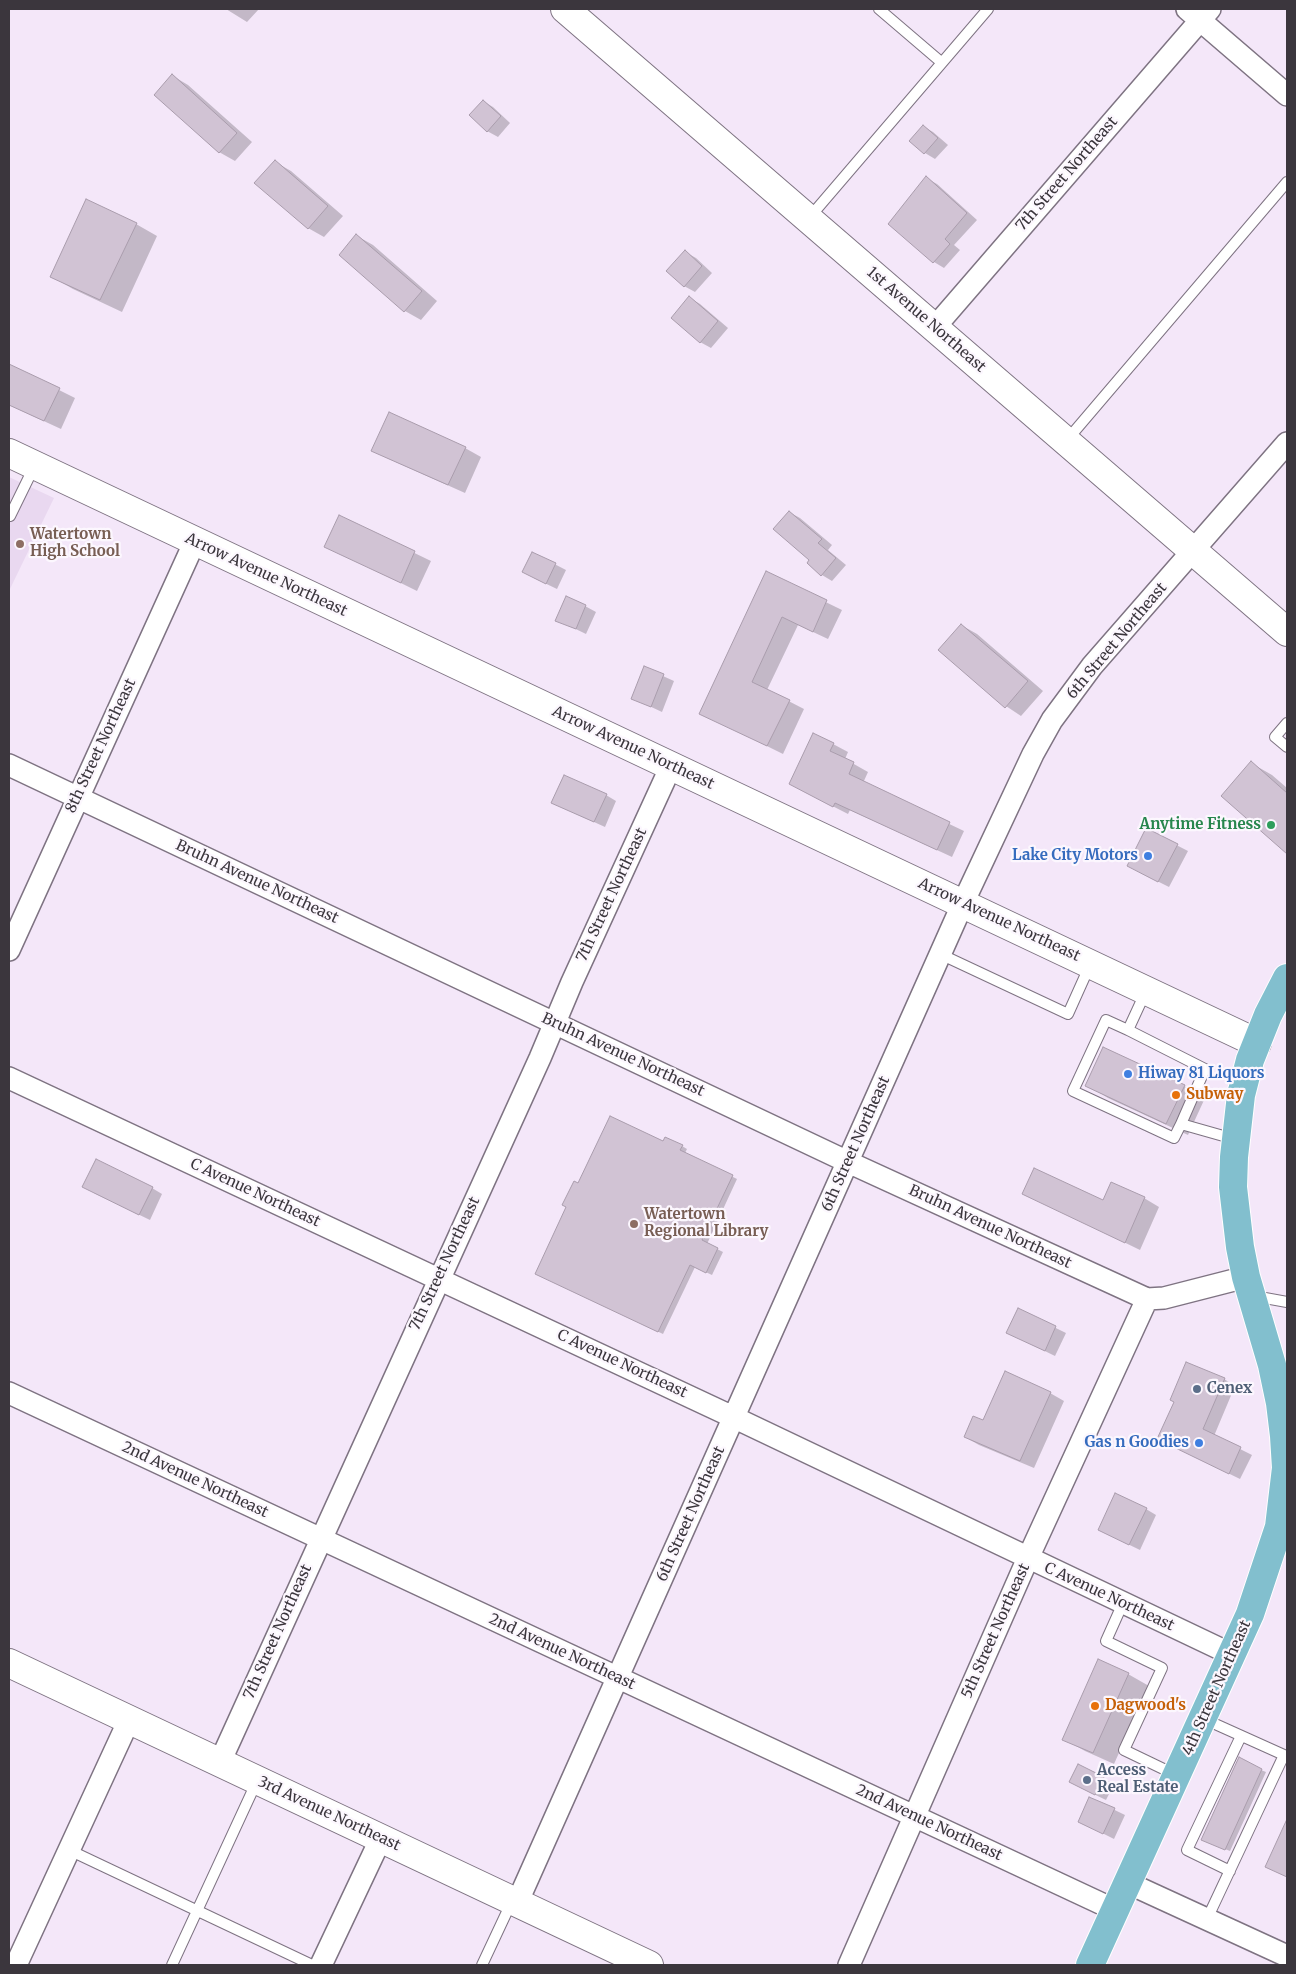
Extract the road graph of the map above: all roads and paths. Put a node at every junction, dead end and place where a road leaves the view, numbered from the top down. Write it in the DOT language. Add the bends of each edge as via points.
graph roads {
  1 [pos="565,9"];
  2 [pos="879,9"];
  3 [pos="988,9"];
  4 [pos="1199,13"];
  5 [pos="941,62"];
  6 [pos="1287,95"];
  7 [pos="1287,182"];
  8 [pos="808,219"];
  9 [pos="935,327"];
  10 [pos="1066,441"];
  11 [pos="1287,443"];
  12 [pos="9,453"];
  13 [pos="35,465"];
  14 [pos="10,516"];
  15 [pos="195,541"];
  16 [pos="1194,552"];
  17 [pos="1287,632"];
  18 [pos="1287,723"];
  19 [pos="1287,747"];
  20 [pos="9,765"];
  21 [pos="671,766"];
  22 [pos="77,798"];
  23 [pos="963,903"];
  24 [pos="9,950"];
  25 [pos="940,954"];
  26 [pos="1091,964"];
  27 [pos="1146,990"];
  28 [pos="1284,994"];
  29 [pos="554,1023"];
  30 [pos="1128,1030"];
  31 [pos="1257,1043"];
  32 [pos="9,1078"];
  33 [pos="1181,1124"];
  34 [pos="1235,1139"];
  35 [pos="848,1162"];
  36 [pos="438,1279"];
  37 [pos="1248,1286"];
  38 [pos="1147,1299"];
  39 [pos="1287,1302"];
  40 [pos="9,1393"];
  41 [pos="1284,1403"];
  42 [pos="733,1417"];
  43 [pos="320,1538"];
  44 [pos="1028,1558"];
  45 [pos="1124,1603"];
  46 [pos="1233,1655"];
  47 [pos="9,1663"];
  48 [pos="618,1678"];
  49 [pos="1204,1718"];
  50 [pos="129,1720"];
  51 [pos="1241,1736"];
  52 [pos="220,1762"];
  53 [pos="1177,1775"];
  54 [pos="258,1780"];
  55 [pos="914,1816"];
  56 [pos="381,1838"];
  57 [pos="69,1850"];
  58 [pos="1230,1870"];
  59 [pos="1128,1883"];
  60 [pos="514,1902"];
  61 [pos="197,1910"];
  62 [pos="1115,1910"];
  63 [pos="1207,1919"];
  64 [pos="1287,1956"];
  65 [pos="16,1965"];
  66 [pos="172,1965"];
  67 [pos="312,1965"];
  68 [pos="321,1965"];
  69 [pos="482,1965"];
  70 [pos="649,1965"];
  71 [pos="849,1965"];
  72 [pos="1090,1965"];
  1 -- 8 [label="street, 1st Avenue Northeast"];
  2 -- 5 [label="lane"];
  3 -- 5 [label="lane"];
  4 -- 6 [label="street"];
  4 -- 9 [label="street, 7th Street Northeast"];
  5 -- 8 [label="lane"];
  7 -- 10 [label="lane"];
  8 -- 9 [label="street, 1st Avenue Northeast"];
  9 -- 10 [label="street, 1st Avenue Northeast"];
  10 -- 16 [label="street, 1st Avenue Northeast"];
  11 -- 16 [label="street, 6th Street Northeast"];
  12 -- 13 [label="street, Arrow Avenue Northeast"];
  13 -- 14 [label="lane"];
  13 -- 15 [label="street, Arrow Avenue Northeast"];
  15 -- 21 [label="street, Arrow Avenue Northeast"];
  15 -- 22 [label="street, 8th Street Northeast"];
  16 -- 17 [label="street, 1st Avenue Northeast"];
  16 -- 23 [label="street, 6th Street Northeast" via="1092,666 1052,720 1018,784"];
  18 -- 19 [label="lane" via="1275,737"];
  20 -- 22 [label="street, Bruhn Avenue Northeast"];
  21 -- 23 [label="street, Arrow Avenue Northeast"];
  21 -- 29 [label="street, 7th Street Northeast"];
  22 -- 24 [label="street, 8th Street Northeast"];
  22 -- 29 [label="street, Bruhn Avenue Northeast"];
  23 -- 25 [label="street, 6th Street Northeast"];
  23 -- 26 [label="street, Arrow Avenue Northeast"];
  25 -- 26 [label="lane" via="1068,1014"];
  25 -- 35 [label="street, 6th Street Northeast"];
  26 -- 27 [label="street, Arrow Avenue Northeast"];
  27 -- 30 [label="lane"];
  27 -- 31 [label="street, Arrow Avenue Northeast"];
  28 -- 31 [label="main road"];
  29 -- 35 [label="street, Bruhn Avenue Northeast"];
  29 -- 36 [label="street, 7th Street Northeast"];
  30 -- 33 [label="lane" via="1205,1069"];
  30 -- 33 [label="lane" via="1106,1020 1073,1091 1174,1138"];
  31 -- 34 [label="main road" via="1241,1095"];
  32 -- 36 [label="street, C Avenue Northeast"];
  33 -- 34 [label="lane"];
  34 -- 37 [label="main road" via="1234,1201"];
  35 -- 38 [label="street, Bruhn Avenue Northeast"];
  35 -- 42 [label="street, 6th Street Northeast"];
  36 -- 42 [label="street, C Avenue Northeast"];
  36 -- 43 [label="street, 7th Street Northeast"];
  37 -- 38 [label="street"];
  37 -- 39 [label="lane"];
  37 -- 41 [label="main road"];
  38 -- 44 [label="street, 5th Street Northeast"];
  40 -- 43 [label="street, 2nd Avenue Northeast"];
  41 -- 46 [label="main road, 4th Street Northeast" via="1286,1468 1279,1527 1258,1594"];
  42 -- 44 [label="street, C Avenue Northeast"];
  42 -- 48 [label="street, 6th Street Northeast"];
  43 -- 48 [label="street, 2nd Avenue Northeast"];
  43 -- 52 [label="street, 7th Street Northeast"];
  44 -- 45 [label="street, C Avenue Northeast"];
  44 -- 55 [label="street, 5th Street Northeast"];
  45 -- 46 [label="street, C Avenue Northeast"];
  45 -- 53 [label="lane" via="1106,1642 1162,1668 1124,1750"];
  46 -- 49 [label="main road, 4th Street Northeast"];
  47 -- 50 [label="street, 3rd Avenue Northeast"];
  48 -- 55 [label="street, 2nd Avenue Northeast"];
  48 -- 60 [label="street, 6th Street Northeast"];
  49 -- 51 [label="lane"];
  49 -- 53 [label="main road, 4th Street Northeast"];
  50 -- 52 [label="street, 3rd Avenue Northeast"];
  50 -- 57 [label="street"];
  51 -- 58 [label="lane" via="1187,1850"];
  51 -- 58 [label="lane" via="1284,1755"];
  52 -- 54 [label="street, 3rd Avenue Northeast"];
  53 -- 59 [label="main road, 4th Street Northeast"];
  54 -- 56 [label="street, 3rd Avenue Northeast"];
  54 -- 61 [label="lane"];
  55 -- 62 [label="street, 2nd Avenue Northeast"];
  55 -- 71 [label="street, 5th Street Northeast"];
  56 -- 60 [label="street, 3rd Avenue Northeast"];
  56 -- 68 [label="street"];
  57 -- 61 [label="lane"];
  57 -- 65 [label="street"];
  58 -- 63 [label="lane"];
  59 -- 62 [label="main road, 4th Street Northeast"];
  59 -- 63 [label="street"];
  60 -- 69 [label="lane"];
  60 -- 70 [label="street, 3rd Avenue Northeast"];
  61 -- 66 [label="lane"];
  61 -- 67 [label="lane"];
  62 -- 72 [label="main road, 4th Street Northeast"];
  63 -- 64 [label="street"];
}
